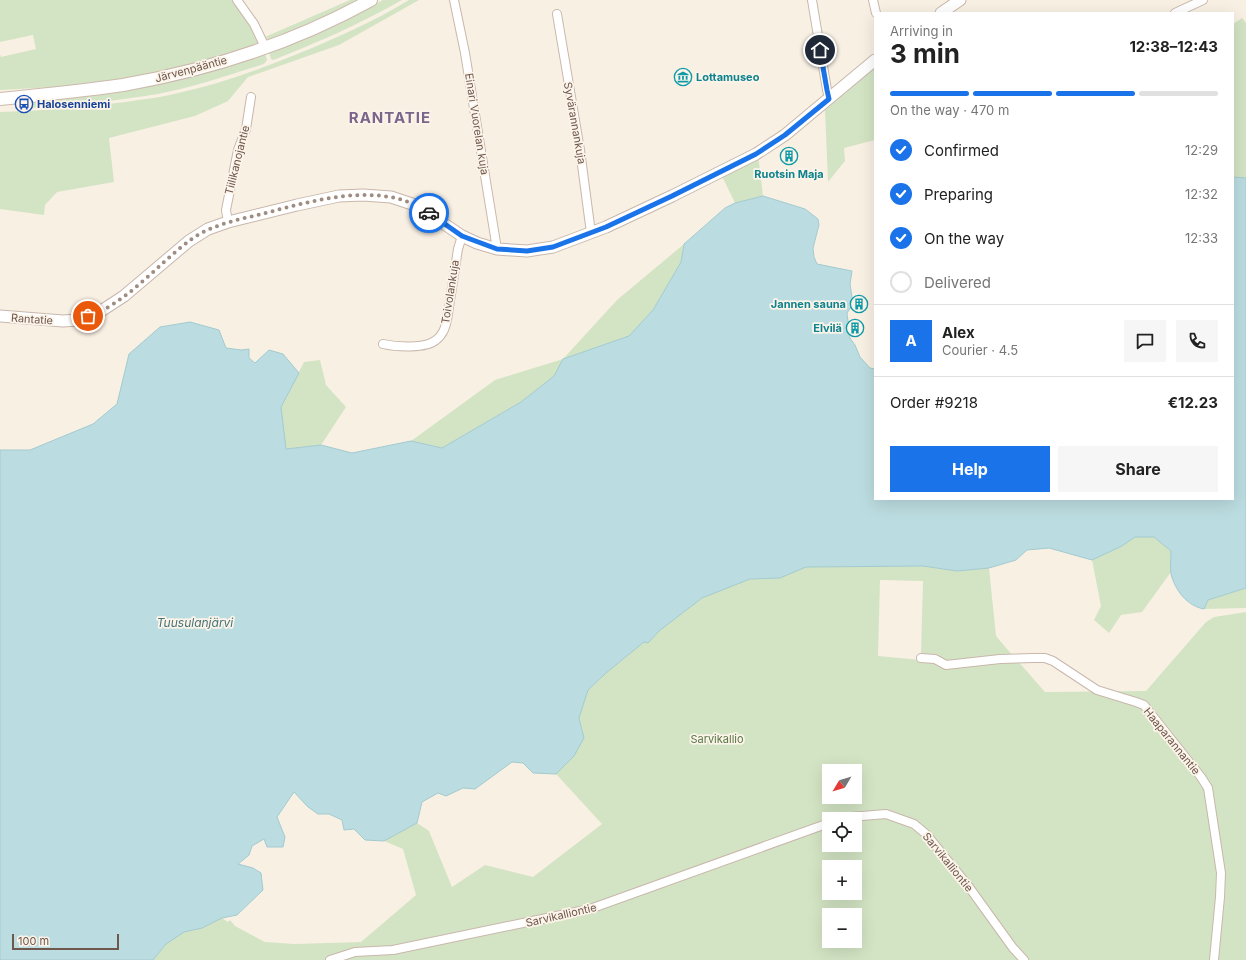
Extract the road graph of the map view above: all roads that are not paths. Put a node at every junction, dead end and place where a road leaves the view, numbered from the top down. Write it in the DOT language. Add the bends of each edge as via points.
graph roads {
  1 [pos="237,0"];
  2 [pos="371,0"];
  3 [pos="454,0"];
  4 [pos="812,0"];
  5 [pos="873,0"];
  6 [pos="960,0"];
  7 [pos="1203,0"];
  8 [pos="876,12"];
  9 [pos="942,12"];
  10 [pos="1177,12"];
  11 [pos="557,14"];
  12 [pos="265,47"];
  13 [pos="874,61"];
  14 [pos="251,97"];
  15 [pos="0,99"];
  16 [pos="829,99"];
  17 [pos="228,222"];
  18 [pos="591,233"];
  19 [pos="462,236"];
  20 [pos="497,249"];
  21 [pos="0,316"];
  22 [pos="383,344"];
  23 [pos="921,658"];
  24 [pos="862,816"];
  25 [pos="822,826"];
  26 [pos="330,960"];
  27 [pos="1024,960"];
  28 [pos="1214,960"];
  1 -- 12 [label="street" via="254,24"];
  2 -- 12 [label="main road, Järvenpääntie" via="324,24"];
  3 -- 20 [label="street, Einari Vuorelan kuja"];
  4 -- 16 [label="street"];
  5 -- 8 [label="street"];
  6 -- 9 [label="street"];
  7 -- 10 [label="street"];
  11 -- 18 [label="street, Syvärannankuja"];
  12 -- 15 [label="main road, Järvenpääntie" via="181,73 125,84"];
  13 -- 16 [label="street, Rantatie"];
  14 -- 17 [label="street, Tiilikanojantie" via="246,129 238,150 226,210"];
  16 -- 18 [label="street, Rantatie" via="785,135 756,154"];
  17 -- 19 [label="street, Rantatie" via="339,196 363,195 391,197 418,206"];
  17 -- 21 [label="street, Rantatie" via="208,229 189,241 124,296 98,313 78,320 63,321"];
  18 -- 20 [label="street, Rantatie" via="553,247 527,251"];
  19 -- 20 [label="street, Rantatie"];
  19 -- 22 [label="street, Toivolankuja" via="447,320 440,336 435,341 423,345 395,347"];
  23 -- 28 [label="street, Haaparannantie" via="935,659 946,664 1045,658 1097,690 1144,705 1208,788 1221,874"];
  24 -- 27 [label="street, Sarvikalliontie" via="886,814 914,824 926,834"];
  25 -- 26 [label="street, Sarvikalliontie" via="590,910 393,950 355,952"];
}
